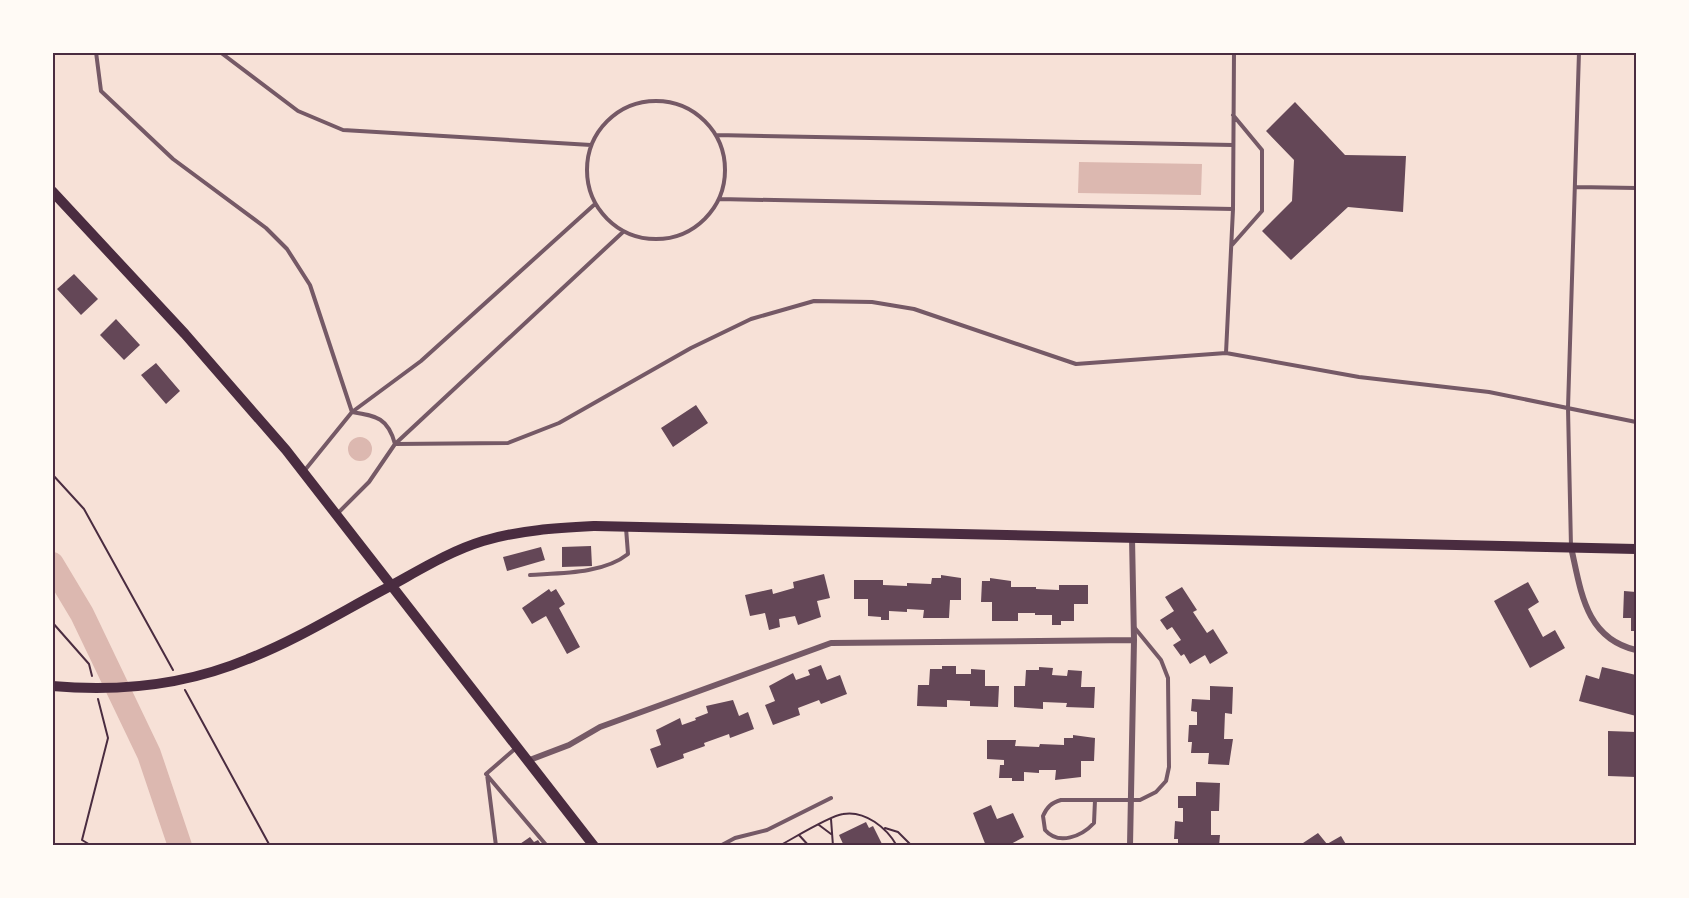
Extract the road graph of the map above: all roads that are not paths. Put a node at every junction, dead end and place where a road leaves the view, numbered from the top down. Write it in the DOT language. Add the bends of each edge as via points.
graph roads {
  1 [pos="96,52"];
  2 [pos="220,52"];
  3 [pos="1234,52"];
  4 [pos="1579,52"];
  5 [pos="1233,115"];
  6 [pos="717,135"];
  7 [pos="591,145"];
  8 [pos="1233,145"];
  9 [pos="1576,187"];
  10 [pos="1636,188"];
  11 [pos="52,191"];
  12 [pos="719,199"];
  13 [pos="595,204"];
  14 [pos="1233,209"];
  15 [pos="623,232"];
  16 [pos="1231,245"];
  17 [pos="1226,353"];
  18 [pos="1568,408"];
  19 [pos="352,412"];
  20 [pos="1636,422"];
  21 [pos="395,444"];
  22 [pos="303,472"];
  23 [pos="336,515"];
  24 [pos="626,527"];
  25 [pos="1132,537"];
  26 [pos="1571,547"];
  27 [pos="1636,549"];
  28 [pos="530,575"];
  29 [pos="390,586"];
  30 [pos="1133,625"];
  31 [pos="1134,640"];
  32 [pos="1636,650"];
  33 [pos="52,686"];
  34 [pos="517,747"];
  35 [pos="528,761"];
  36 [pos="486,774"];
  37 [pos="831,798"];
  38 [pos="1095,800"];
  39 [pos="1131,800"];
  40 [pos="496,846"];
  41 [pos="547,846"];
  42 [pos="594,846"];
  43 [pos="720,846"];
  44 [pos="1130,846"];
  1 -- 19 [label="lane" via="100,91 172,159 266,228 287,249 310,285"];
  2 -- 7 [label="lane" via="298,111 343,130"];
  3 -- 5 [label="lane"];
  4 -- 9 [label="lane"];
  5 -- 8 [label="lane"];
  5 -- 16 [label="lane" via="1262,150 1262,211"];
  6 -- 7 [label="lane" via="699,115 676,103 650,100 625,107 604,123"];
  6 -- 8 [label="lane"];
  6 -- 12 [label="lane" via="724,155 725,178"];
  7 -- 13 [label="lane" via="586,175"];
  8 -- 14 [label="lane"];
  9 -- 10 [label="lane"];
  9 -- 18 [label="lane"];
  11 -- 22 [label="main road" via="222,376"];
  12 -- 14 [label="lane"];
  12 -- 15 [label="lane" via="703,222 678,236 650,239"];
  13 -- 15 [label="lane"];
  13 -- 19 [label="lane" via="421,361"];
  14 -- 16 [label="lane"];
  15 -- 21 [label="lane"];
  16 -- 17 [label="lane"];
  17 -- 18 [label="lane" via="1359,377 1489,392"];
  17 -- 21 [label="lane" via="1076,363 914,309 872,302 814,302 751,319 691,348 559,423 508,443"];
  18 -- 20 [label="lane"];
  18 -- 26 [label="lane"];
  19 -- 21 [label="lane" via="375,416 390,428"];
  19 -- 22 [label="lane"];
  21 -- 23 [label="lane" via="369,482"];
  22 -- 23 [label="main road"];
  23 -- 29 [label="main road"];
  24 -- 25 [label="main road"];
  24 -- 28 [label="lane" via="628,554 620,560 576,572"];
  24 -- 29 [label="main road" via="555,528 482,541 445,555"];
  25 -- 26 [label="main road"];
  25 -- 30 [label="street"];
  26 -- 27 [label="main road"];
  26 -- 32 [label="street" via="1588,615 1606,637"];
  29 -- 33 [label="main road" via="249,659 179,680 80,688"];
  29 -- 34 [label="main road"];
  30 -- 31 [label="street"];
  30 -- 39 [label="lane" via="1161,660 1168,678 1169,766 1166,781 1156,792"];
  31 -- 35 [label="street" via="831,644 600,727 569,745"];
  31 -- 39 [label="street"];
  34 -- 35 [label="main road"];
  34 -- 36 [label="lane"];
  35 -- 42 [label="main road"];
  36 -- 40 [label="lane"];
  36 -- 41 [label="lane"];
  37 -- 43 [label="lane" via="767,830 735,837"];
  38 -- 38 [label="lane" via="1061,800 1050,804 1043,816 1045,830 1061,839 1081,834 1094,823"];
  38 -- 39 [label="lane"];
  39 -- 44 [label="street"];
}
